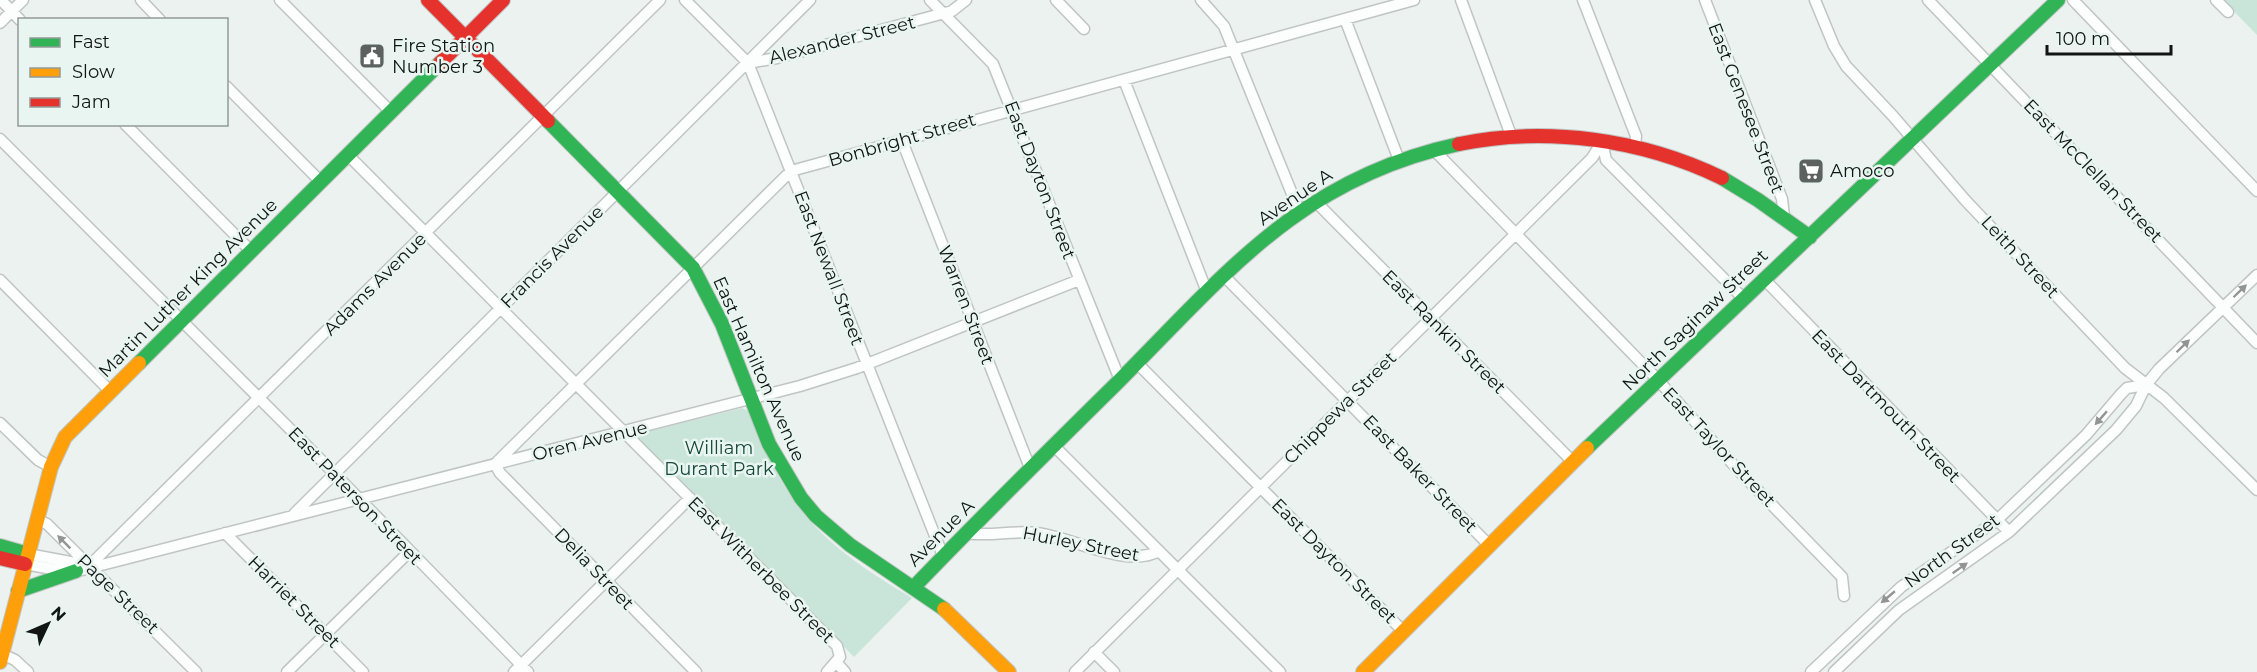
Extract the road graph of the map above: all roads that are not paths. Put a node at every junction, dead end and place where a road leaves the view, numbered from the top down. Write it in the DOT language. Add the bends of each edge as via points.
graph roads {
  1 [pos="1,0"];
  2 [pos="23,0"];
  3 [pos="141,0"];
  4 [pos="280,0"];
  5 [pos="428,0"];
  6 [pos="503,0"];
  7 [pos="660,0"];
  8 [pos="685,0"];
  9 [pos="810,0"];
  10 [pos="930,0"];
  11 [pos="966,0"];
  12 [pos="1056,0"];
  13 [pos="1201,0"];
  14 [pos="1414,0"];
  15 [pos="1461,0"];
  16 [pos="1583,0"];
  17 [pos="1705,0"];
  18 [pos="1815,0"];
  19 [pos="1928,0"];
  20 [pos="2058,0"];
  21 [pos="2073,0"];
  22 [pos="2216,0"];
  23 [pos="2228,12"];
  24 [pos="943,13"];
  25 [pos="16,15"];
  26 [pos="158,18"];
  27 [pos="1345,19"];
  28 [pos="0,23"];
  29 [pos="1084,29"];
  30 [pos="465,38"];
  31 [pos="1234,49"];
  32 [pos="748,63"];
  33 [pos="1989,66"];
  34 [pos="1124,80"];
  35 [pos="228,88"];
  36 [pos="1012,109"];
  37 [pos="391,112"];
  38 [pos="544,117"];
  39 [pos="127,126"];
  40 [pos="1512,138"];
  41 [pos="0,139"];
  42 [pos="1912,140"];
  43 [pos="902,141"];
  44 [pos="1602,142"];
  45 [pos="1635,147"];
  46 [pos="1432,149"];
  47 [pos="348,154"];
  48 [pos="1399,160"];
  49 [pos="791,171"];
  50 [pos="320,182"];
  51 [pos="618,191"];
  52 [pos="2257,191"];
  53 [pos="1315,201"];
  54 [pos="1299,211"];
  55 [pos="1784,216"];
  56 [pos="427,232"];
  57 [pos="1515,235"];
  58 [pos="1810,237"];
  59 [pos="251,251"];
  60 [pos="693,268"];
  61 [pos="2257,275"];
  62 [pos="1224,276"];
  63 [pos="1764,279"];
  64 [pos="0,280"];
  65 [pos="1079,280"];
  66 [pos="1207,292"];
  67 [pos="1743,298"];
  68 [pos="502,307"];
  69 [pos="2223,308"];
  70 [pos="1430,319"];
  71 [pos="180,321"];
  72 [pos="973,322"];
  73 [pos="2257,343"];
  74 [pos="867,363"];
  75 [pos="1137,363"];
  76 [pos="1120,380"];
  77 [pos="1658,380"];
  78 [pos="577,383"];
  79 [pos="2146,386"];
  80 [pos="110,391"];
  81 [pos="260,398"];
  82 [pos="752,398"];
  83 [pos="1348,400"];
  84 [pos="0,423"];
  85 [pos="624,433"];
  86 [pos="1054,446"];
  87 [pos="1573,462"];
  88 [pos="495,464"];
  89 [pos="51,467"];
  90 [pos="1030,468"];
  91 [pos="335,474"];
  92 [pos="1261,487"];
  93 [pos="2257,490"];
  94 [pos="690,498"];
  95 [pos="359,499"];
  96 [pos="294,514"];
  97 [pos="37,519"];
  98 [pos="1997,520"];
  99 [pos="2009,532"];
  100 [pos="225,533"];
  101 [pos="967,533"];
  102 [pos="1488,544"];
  103 [pos="0,546"];
  104 [pos="1159,551"];
  105 [pos="410,552"];
  106 [pos="943,556"];
  107 [pos="0,558"];
  108 [pos="27,559"];
  109 [pos="82,569"];
  110 [pos="1177,569"];
  111 [pos="604,581"];
  112 [pos="913,588"];
  113 [pos="18,591"];
  114 [pos="1844,596"];
  115 [pos="1403,631"];
  116 [pos="325,634"];
  117 [pos="1846,637"];
  118 [pos="1858,649"];
  119 [pos="1094,652"];
  120 [pos="1,658"];
  121 [pos="838,660"];
  122 [pos="521,670"];
  123 [pos="28,672"];
  124 [pos="196,672"];
  125 [pos="287,672"];
  126 [pos="363,672"];
  127 [pos="696,672"];
  128 [pos="827,672"];
  129 [pos="845,672"];
  130 [pos="1010,672"];
  131 [pos="1075,672"];
  132 [pos="1114,672"];
  133 [pos="1280,672"];
  134 [pos="1363,672"];
  135 [pos="1811,672"];
  136 [pos="1834,672"];
  1 -- 25 [label="street"];
  2 -- 25 [label="street"];
  3 -- 26 [label="street"];
  4 -- 37 [label="street"];
  5 -- 30 [label="street, East Hamilton Avenue"];
  6 -- 30 [label="street, Martin Luther King Avenue"];
  7 -- 38 [label="street, Adams Avenue"];
  8 -- 32 [label="street, East Newall Street"];
  9 -- 32 [label="street, Francis Avenue"];
  10 -- 24 [label="street, East Dayton Street"];
  11 -- 24 [label="street, Alexander Street"];
  12 -- 29 [label="street"];
  13 -- 31 [label="street" via="1224,26"];
  14 -- 27 [label="street, Bonbright Street"];
  15 -- 40 [label="street"];
  16 -- 45 [label="street" via="1636,136"];
  17 -- 55 [label="street, East Genesee Street" via="1782,199"];
  18 -- 42 [label="street, Leith Street" via="1846,66"];
  19 -- 33 [label="street, East McClellan Street"];
  20 -- 33 [label="street, North Saginaw Street"];
  21 -- 52 [label="street"];
  22 -- 23 [label="street"];
  24 -- 32 [label="street, Alexander Street"];
  24 -- 36 [label="street, East Dayton Street" via="993,64"];
  25 -- 28 [label="street"];
  27 -- 31 [label="street, Bonbright Street"];
  27 -- 48 [label="street"];
  30 -- 37 [label="street, Martin Luther King Avenue"];
  30 -- 38 [label="street, East Hamilton Avenue"];
  31 -- 34 [label="street, Bonbright Street"];
  31 -- 54 [label="street"];
  32 -- 49 [label="street, East Newall Street"];
  32 -- 51 [label="street, Francis Avenue"];
  33 -- 42 [label="street, North Saginaw Street"];
  33 -- 69 [label="street, East McClellan Street"];
  34 -- 36 [label="street, Bonbright Street"];
  34 -- 66 [label="street"];
  35 -- 50 [label="street"];
  36 -- 43 [label="street, Bonbright Street"];
  36 -- 65 [label="street, East Dayton Street"];
  37 -- 47 [label="street, Martin Luther King Avenue"];
  38 -- 51 [label="street, East Hamilton Avenue"];
  38 -- 56 [label="street, Adams Avenue"];
  39 -- 59 [label="street"];
  40 -- 44 [label="street, Avenue A"];
  40 -- 46 [label="street, Avenue A"];
  41 -- 71 [label="street, East Paterson Street"];
  42 -- 58 [label="street, North Saginaw Street"];
  42 -- 79 [label="street, Leith Street"];
  43 -- 49 [label="street, Bonbright Street"];
  43 -- 72 [label="street, Warren Street"];
  44 -- 45 [label="street, Avenue A"];
  44 -- 57 [label="street, Chippewa Street" via="1592,158"];
  44 -- 67 [label="street" via="1606,160"];
  45 -- 55 [label="street, Avenue A" via="1716,176"];
  46 -- 48 [label="street, Avenue A"];
  46 -- 57 [label="street, East Taylor Street"];
  47 -- 50 [label="street, Martin Luther King Avenue"];
  47 -- 56 [label="street, East Witherbee Street"];
  48 -- 53 [label="street, Avenue A" via="1367,172"];
  49 -- 60 [label="street, Bonbright Street"];
  49 -- 74 [label="street, East Newall Street"];
  50 -- 59 [label="street, Martin Luther King Avenue"];
  51 -- 60 [label="street, East Hamilton Avenue"];
  51 -- 68 [label="street, Francis Avenue"];
  53 -- 54 [label="street, Avenue A"];
  53 -- 70 [label="street, East Rankin Street"];
  54 -- 62 [label="street, Avenue A"];
  55 -- 58 [label="street, Avenue A"];
  56 -- 68 [label="street, East Witherbee Street"];
  56 -- 81 [label="street, Adams Avenue"];
  57 -- 70 [label="street, Chippewa Street"];
  57 -- 77 [label="street, East Taylor Street"];
  58 -- 63 [label="street, North Saginaw Street"];
  59 -- 71 [label="street, Martin Luther King Avenue"];
  60 -- 78 [label="street, Bonbright Street"];
  60 -- 82 [label="street, East Hamilton Avenue" via="716,308"];
  69 -- 61 [label="street, North Street, one-way"];
  62 -- 66 [label="street, Avenue A"];
  62 -- 83 [label="street, East Baker Street"];
  63 -- 67 [label="street, North Saginaw Street"];
  63 -- 98 [label="street, East Dartmouth Street"];
  64 -- 80 [label="street"];
  65 -- 72 [label="street, Oren Avenue"];
  65 -- 76 [label="street, East Dayton Street"];
  66 -- 75 [label="street, Avenue A"];
  67 -- 77 [label="street, North Saginaw Street"];
  68 -- 78 [label="street, East Witherbee Street"];
  68 -- 91 [label="street, Francis Avenue"];
  69 -- 73 [label="street, East McClellan Street"];
  79 -- 69 [label="street, North Street, one-way"];
  70 -- 83 [label="street, Chippewa Street"];
  70 -- 87 [label="street, East Rankin Street"];
  71 -- 80 [label="street, Martin Luther King Avenue"];
  71 -- 81 [label="street, East Paterson Street"];
  72 -- 74 [label="street, Oren Avenue"];
  72 -- 90 [label="street, Warren Street"];
  74 -- 82 [label="street, Oren Avenue" via="829,379"];
  74 -- 106 [label="street, East Newall Street"];
  75 -- 76 [label="street, Avenue A"];
  75 -- 92 [label="street, East Dayton Street"];
  76 -- 86 [label="street, Avenue A"];
  77 -- 87 [label="street, North Saginaw Street"];
  77 -- 114 [label="street, East Taylor Street" via="1842,577"];
  78 -- 85 [label="street, East Witherbee Street"];
  78 -- 88 [label="street, Bonbright Street"];
  79 -- 93 [label="street, Leith Street" via="2164,398"];
  79 -- 98 [label="street, North Street, one-way" via="2127,388 2086,435"];
  79 -- 99 [label="street, North Street" via="2136,406 2116,430"];
  80 -- 89 [label="street, Martin Luther King Avenue" via="65,437"];
  81 -- 91 [label="street, East Paterson Street"];
  81 -- 109 [label="street, Adams Avenue"];
  82 -- 85 [label="street, Oren Avenue"];
  82 -- 112 [label="street, East Hamilton Avenue" via="781,465 810,509 850,548"];
  83 -- 92 [label="street, Chippewa Street"];
  83 -- 102 [label="street, East Baker Street"];
  84 -- 89 [label="street" via="38,460"];
  85 -- 88 [label="street, Oren Avenue"];
  85 -- 94 [label="street, East Witherbee Street"];
  86 -- 90 [label="street, Avenue A"];
  86 -- 104 [label="street"];
  87 -- 102 [label="street, North Saginaw Street"];
  88 -- 95 [label="street, Oren Avenue"];
  88 -- 111 [label="street, Delia Street"];
  89 -- 97 [label="street, Martin Luther King Avenue"];
  90 -- 101 [label="street, Avenue A"];
  91 -- 95 [label="street, East Paterson Street"];
  91 -- 96 [label="street, Francis Avenue"];
  92 -- 110 [label="street, Chippewa Street"];
  92 -- 115 [label="street, East Dayton Street"];
  94 -- 111 [label="street"];
  94 -- 121 [label="street, East Witherbee Street" via="837,646"];
  95 -- 96 [label="street, Oren Avenue"];
  95 -- 105 [label="street, East Paterson Street"];
  96 -- 100 [label="street, Oren Avenue"];
  97 -- 108 [label="street, Martin Luther King Avenue"];
  109 -- 97 [label="street, Page Street, one-way" via="47,524"];
  98 -- 99 [label="street, East Dartmouth Street"];
  98 -- 117 [label="street, North Street, one-way" via="1901,587"];
  118 -- 99 [label="street, North Street, one-way" via="1899,610"];
  100 -- 109 [label="street, Oren Avenue"];
  100 -- 116 [label="street, Harriet Street"];
  101 -- 104 [label="street, Hurley Street" via="1039,533 1123,555 1150,557"];
  101 -- 106 [label="street, Avenue A"];
  102 -- 115 [label="street, North Saginaw Street"];
  103 -- 108 [label="street"];
  104 -- 110 [label="street"];
  105 -- 116 [label="street"];
  105 -- 122 [label="street, East Paterson Street"];
  106 -- 112 [label="street, Avenue A"];
  107 -- 108 [label="street"];
  108 -- 109 [label="street, Oren Avenue" via="75,561"];
  108 -- 113 [label="street, Martin Luther King Avenue"];
  109 -- 113 [label="street"];
  109 -- 124 [label="street, Page Street"];
  110 -- 119 [label="street, Chippewa Street"];
  110 -- 133 [label="street"];
  111 -- 122 [label="street"];
  111 -- 127 [label="street, Delia Street"];
  112 -- 130 [label="street, East Hamilton Avenue" via="953,618"];
  113 -- 120 [label="street, Martin Luther King Avenue"];
  115 -- 134 [label="street, North Saginaw Street"];
  116 -- 125 [label="street"];
  116 -- 126 [label="street, Harriet Street"];
  117 -- 118 [label="street"];
  117 -- 135 [label="street, North Street"];
  118 -- 136 [label="street, North Street"];
  119 -- 131 [label="street, Chippewa Street"];
  119 -- 132 [label="street"];
  120 -- 123 [label="street" via="15,660"];
  121 -- 128 [label="street"];
  121 -- 129 [label="street, East Witherbee Street"];
}
